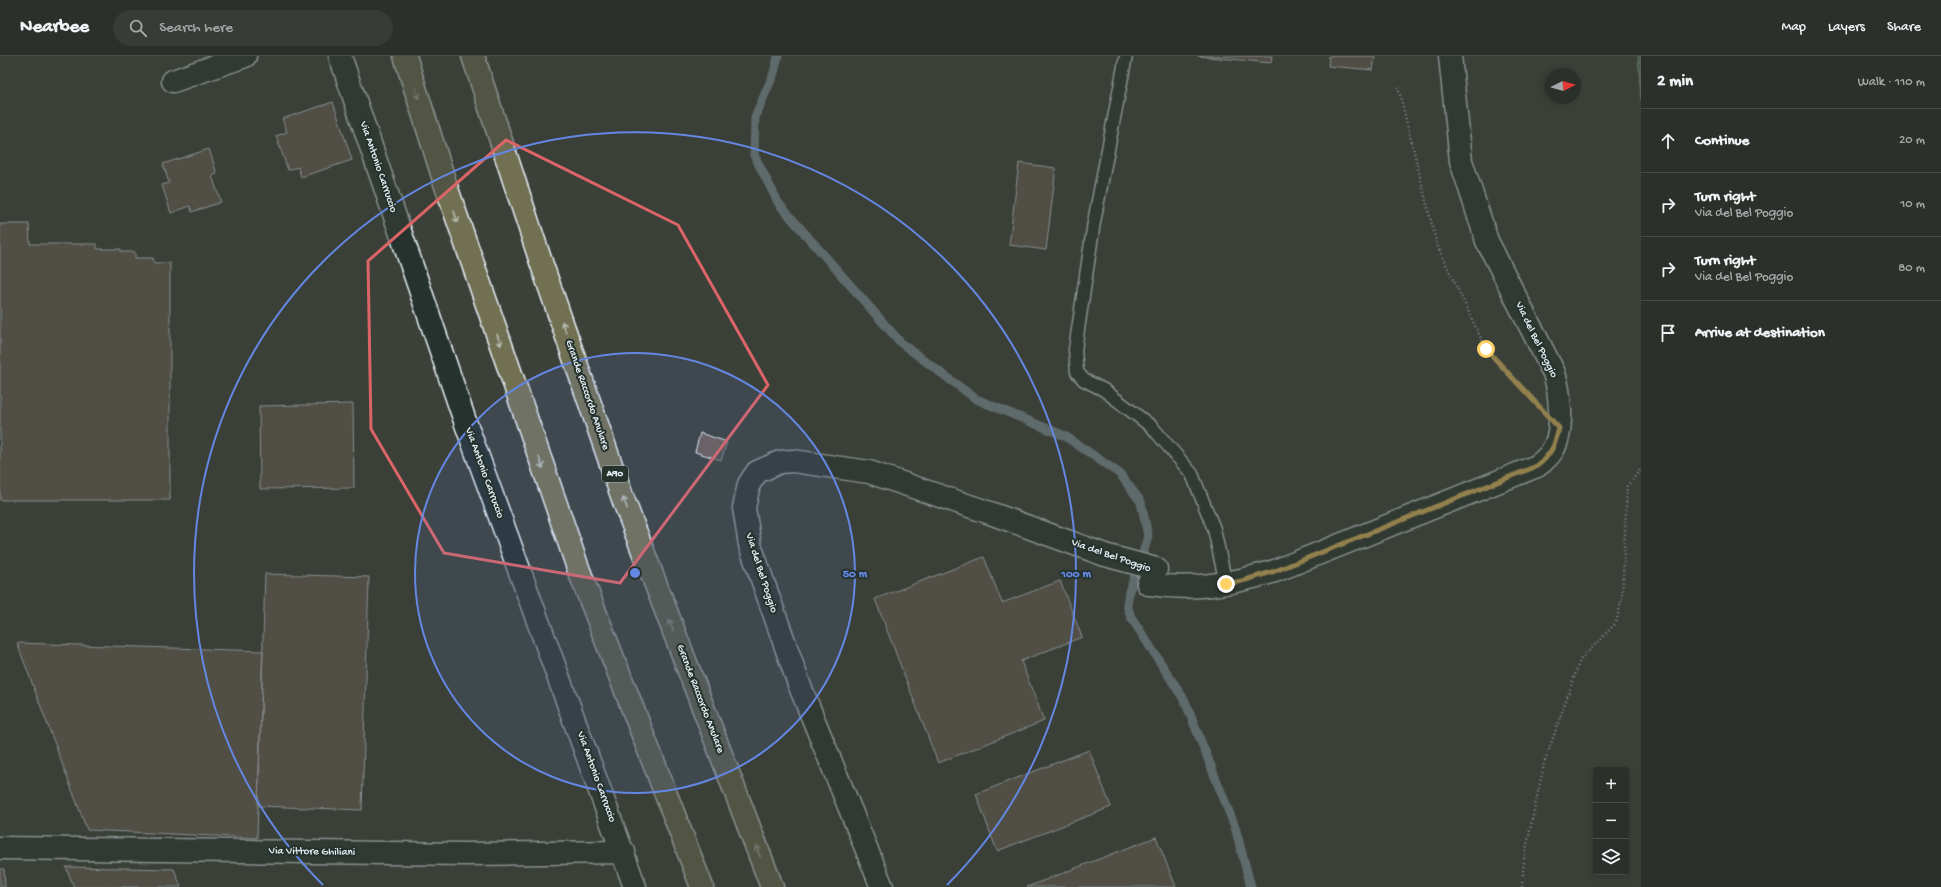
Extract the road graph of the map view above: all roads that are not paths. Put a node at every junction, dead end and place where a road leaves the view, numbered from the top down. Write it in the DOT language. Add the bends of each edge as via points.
graph roads {
  1 [pos="245,56"];
  2 [pos="340,56"];
  3 [pos="405,56"];
  4 [pos="473,56"];
  5 [pos="1126,56"];
  6 [pos="1450,56"];
  7 [pos="173,81"];
  8 [pos="1226,584"];
  9 [pos="0,848"];
  10 [pos="624,852"];
  11 [pos="635,887"];
  12 [pos="702,887"];
  13 [pos="772,887"];
  14 [pos="882,887"];
  1 -- 7 [label="street"];
  2 -- 10 [label="street, Via Antonio Carruccio" via="466,424"];
  3 -- 12 [label="highway, one-way" via="445,183 578,568"];
  13 -- 4 [label="highway, Grande Raccordo Anulare / A90, one-way" via="623,499"];
  5 -- 8 [label="lane" via="1094,222 1075,350 1077,372 1084,380 1104,390 1152,427 1192,474 1214,528"];
  6 -- 8 [label="street, Via del Bel Poggio" via="1461,161 1487,241 1554,373 1558,386 1559,428 1555,446 1547,458 1537,466 1275,571"];
  8 -- 14 [label="street, Via del Bel Poggio" via="1172,588 1148,584 1156,569 1104,555 869,472 793,461 780,462 757,472 749,484 744,508 750,545 799,684"];
  9 -- 10 [label="street, Via Vittore Ghiliani" via="468,854"];
  10 -- 11 [label="street, Via Antonio Carruccio"];
}
